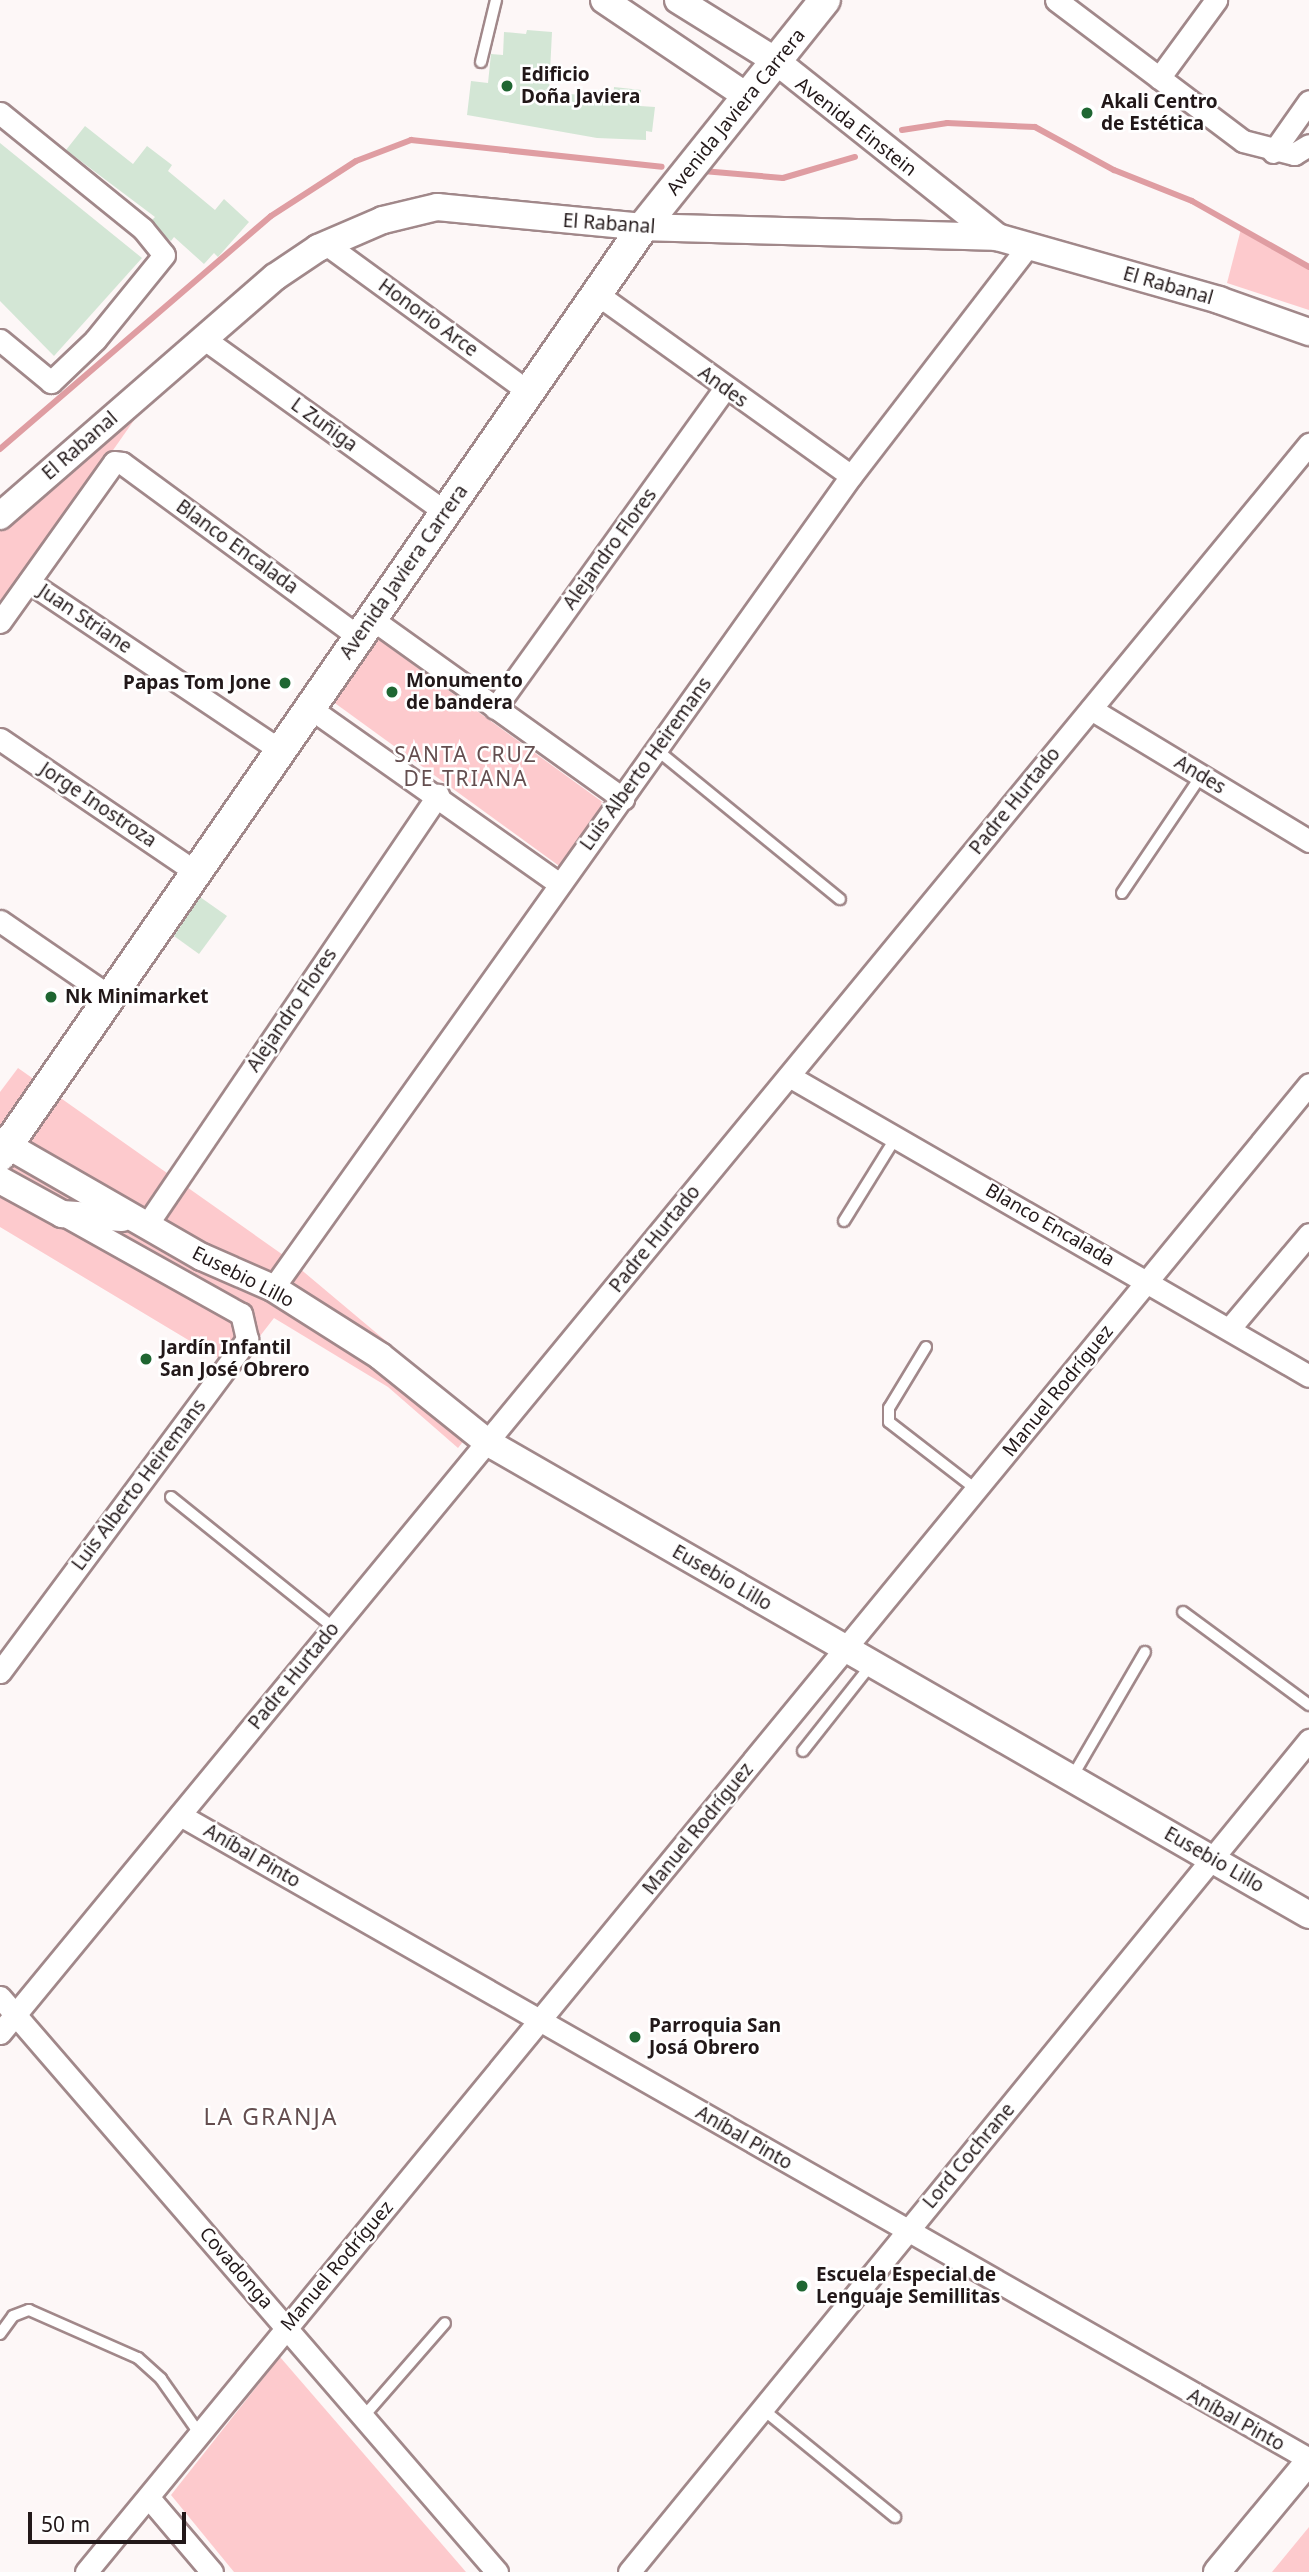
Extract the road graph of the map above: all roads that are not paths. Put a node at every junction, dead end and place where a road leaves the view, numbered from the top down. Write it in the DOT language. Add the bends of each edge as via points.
graph roads {
  1 [pos="496,0"];
  2 [pos="604,0"];
  3 [pos="678,0"];
  4 [pos="824,0"];
  5 [pos="1056,0"];
  6 [pos="1216,0"];
  7 [pos="776,61"];
  8 [pos="481,62"];
  9 [pos="1159,78"];
  10 [pos="745,95"];
  11 [pos="1309,101"];
  12 [pos="0,113"];
  13 [pos="1309,145"];
  14 [pos="1273,152"];
  15 [pos="643,228"];
  16 [pos="997,237"];
  17 [pos="326,244"];
  18 [pos="1028,246"];
  19 [pos="597,293"];
  20 [pos="1309,332"];
  21 [pos="202,338"];
  22 [pos="0,340"];
  23 [pos="724,389"];
  24 [pos="529,392"];
  25 [pos="1309,444"];
  26 [pos="851,476"];
  27 [pos="445,513"];
  28 [pos="0,516"];
  29 [pos="29,582"];
  30 [pos="0,622"];
  31 [pos="365,628"];
  32 [pos="310,708"];
  33 [pos="495,708"];
  34 [pos="1091,709"];
  35 [pos="0,739"];
  36 [pos="280,750"];
  37 [pos="657,750"];
  38 [pos="1201,776"];
  39 [pos="438,795"];
  40 [pos="623,799"];
  41 [pos="1309,841"];
  42 [pos="196,872"];
  43 [pos="558,883"];
  44 [pos="1122,893"];
  45 [pos="839,899"];
  46 [pos="0,921"];
  47 [pos="109,996"];
  48 [pos="789,1076"];
  49 [pos="1309,1084"];
  50 [pos="896,1137"];
  51 [pos="2,1147"];
  52 [pos="0,1180"];
  53 [pos="62,1214"];
  54 [pos="844,1221"];
  55 [pos="146,1226"];
  56 [pos="1309,1234"];
  57 [pos="202,1257"];
  58 [pos="1149,1281"];
  59 [pos="183,1282"];
  60 [pos="273,1289"];
  61 [pos="1229,1329"];
  62 [pos="926,1347"];
  63 [pos="1309,1376"];
  64 [pos="487,1442"];
  65 [pos="977,1490"];
  66 [pos="172,1497"];
  67 [pos="1183,1612"];
  68 [pos="334,1628"];
  69 [pos="845,1650"];
  70 [pos="1145,1652"];
  71 [pos="871,1665"];
  72 [pos="0,1672"];
  73 [pos="1309,1705"];
  74 [pos="1309,1740"];
  75 [pos="803,1751"];
  76 [pos="1071,1779"];
  77 [pos="180,1815"];
  78 [pos="1213,1860"];
  79 [pos="1309,1915"];
  80 [pos="0,1997"];
  81 [pos="15,2014"];
  82 [pos="540,2022"];
  83 [pos="0,2033"];
  84 [pos="907,2231"];
  85 [pos="445,2323"];
  86 [pos="287,2326"];
  87 [pos="0,2334"];
  88 [pos="765,2411"];
  89 [pos="364,2416"];
  90 [pos="199,2433"];
  91 [pos="1309,2460"];
  92 [pos="149,2498"];
  93 [pos="895,2517"];
  94 [pos="86,2572"];
  95 [pos="212,2572"];
  96 [pos="497,2572"];
  97 [pos="629,2572"];
  98 [pos="1217,2572"];
  1 -- 8 [label="lane"];
  2 -- 10 [label="street"];
  3 -- 7 [label="street, Avenida Einstein"];
  4 -- 7 [label="main road, Avenida Javiera Carrera"];
  5 -- 9 [label="street"];
  6 -- 9 [label="street"];
  7 -- 10 [label="main road, Avenida Javiera Carrera"];
  7 -- 16 [label="street, Avenida Einstein"];
  9 -- 14 [label="street" via="1243,141"];
  10 -- 15 [label="main road, Avenida Javiera Carrera"];
  11 -- 14 [label="street"];
  12 -- 22 [label="street" via="143,229 164,255 95,340 51,382"];
  13 -- 14 [label="street" via="1294,155"];
  15 -- 16 [label="street, El Rabanal"];
  15 -- 17 [label="street, El Rabanal" via="437,207 383,220"];
  15 -- 19 [label="main road, Avenida Javiera Carrera"];
  16 -- 18 [label="street, El Rabanal"];
  17 -- 21 [label="street, El Rabanal" via="275,277"];
  17 -- 24 [label="street, Honorio Arce"];
  18 -- 20 [label="street, El Rabanal" via="1219,300"];
  18 -- 26 [label="street, Luis Alberto Heiremans"];
  19 -- 23 [label="street, Andes"];
  19 -- 24 [label="main road, Avenida Javiera Carrera"];
  21 -- 27 [label="street, L Zuñiga"];
  21 -- 28 [label="street, El Rabanal"];
  23 -- 26 [label="street, Andes"];
  23 -- 33 [label="street, Alejandro Flores"];
  24 -- 27 [label="main road, Avenida Javiera Carrera"];
  25 -- 34 [label="street, Padre Hurtado"];
  26 -- 37 [label="street, Luis Alberto Heiremans"];
  27 -- 31 [label="main road, Avenida Javiera Carrera"];
  29 -- 30 [label="street"];
  29 -- 31 [label="street, Blanco Encalada" via="114,462 122,463"];
  29 -- 36 [label="street, Juan Striane"];
  31 -- 32 [label="main road, Avenida Javiera Carrera"];
  31 -- 33 [label="street, Blanco Encalada"];
  32 -- 36 [label="main road, Avenida Javiera Carrera"];
  32 -- 39 [label="street"];
  33 -- 40 [label="street, Blanco Encalada"];
  34 -- 38 [label="street, Andes"];
  34 -- 48 [label="street, Padre Hurtado"];
  35 -- 42 [label="street, Jorge Inostroza"];
  36 -- 42 [label="main road, Avenida Javiera Carrera"];
  37 -- 40 [label="street, Luis Alberto Heiremans"];
  37 -- 45 [label="lane"];
  38 -- 41 [label="street, Andes"];
  38 -- 44 [label="lane"];
  39 -- 43 [label="street"];
  39 -- 55 [label="street, Alejandro Flores"];
  40 -- 43 [label="street, Luis Alberto Heiremans"];
  42 -- 47 [label="main road, Avenida Javiera Carrera"];
  43 -- 60 [label="street, Luis Alberto Heiremans"];
  46 -- 47 [label="street"];
  47 -- 51 [label="main road, Avenida Javiera Carrera"];
  48 -- 50 [label="street, Blanco Encalada"];
  48 -- 64 [label="street, Padre Hurtado"];
  49 -- 58 [label="street, Manuel Rodríguez"];
  50 -- 54 [label="lane"];
  50 -- 58 [label="street, Blanco Encalada"];
  51 -- 55 [label="street, Eusebio Lillo"];
  52 -- 53 [label="street, Eusebio Lillo"];
  53 -- 55 [label="street, Eusebio Lillo" via="116,1216"];
  53 -- 59 [label="street, Eusebio Lillo"];
  55 -- 57 [label="street, Eusebio Lillo"];
  56 -- 61 [label="street"];
  57 -- 59 [label="street"];
  57 -- 60 [label="street, Eusebio Lillo"];
  58 -- 61 [label="street, Blanco Encalada"];
  58 -- 65 [label="street, Manuel Rodríguez"];
  59 -- 72 [label="street, Luis Alberto Heiremans" via="241,1314 247,1339"];
  60 -- 64 [label="street, Eusebio Lillo" via="380,1356"];
  61 -- 63 [label="street, Blanco Encalada"];
  62 -- 65 [label="lane" via="889,1408 889,1422"];
  64 -- 68 [label="street, Padre Hurtado"];
  64 -- 69 [label="street, Eusebio Lillo"];
  65 -- 69 [label="street, Manuel Rodríguez"];
  66 -- 68 [label="lane"];
  67 -- 73 [label="lane"];
  68 -- 77 [label="street, Padre Hurtado"];
  69 -- 71 [label="street, Eusebio Lillo"];
  69 -- 82 [label="street, Manuel Rodríguez"];
  70 -- 76 [label="lane"];
  71 -- 75 [label="lane"];
  71 -- 76 [label="street, Eusebio Lillo"];
  74 -- 78 [label="street, Lord Cochrane"];
  76 -- 78 [label="street, Eusebio Lillo"];
  77 -- 81 [label="street, Padre Hurtado"];
  77 -- 82 [label="street, Aníbal Pinto"];
  78 -- 79 [label="street, Eusebio Lillo"];
  78 -- 84 [label="street, Lord Cochrane"];
  80 -- 81 [label="street, Covadonga"];
  81 -- 83 [label="street, Padre Hurtado"];
  81 -- 86 [label="street, Covadonga"];
  82 -- 84 [label="street, Aníbal Pinto"];
  82 -- 86 [label="street, Manuel Rodríguez"];
  84 -- 88 [label="street, Lord Cochrane"];
  84 -- 91 [label="street, Aníbal Pinto"];
  85 -- 89 [label="lane"];
  86 -- 89 [label="street, Covadonga"];
  86 -- 90 [label="street, Manuel Rodríguez"];
  87 -- 90 [label="lane" via="13,2316 29,2309 138,2358 161,2379"];
  88 -- 93 [label="lane"];
  88 -- 97 [label="street, Lord Cochrane"];
  89 -- 96 [label="street, Covadonga"];
  90 -- 92 [label="street, Manuel Rodríguez"];
  91 -- 98 [label="street"];
  92 -- 94 [label="street, Manuel Rodríguez"];
  92 -- 95 [label="street"];
}
